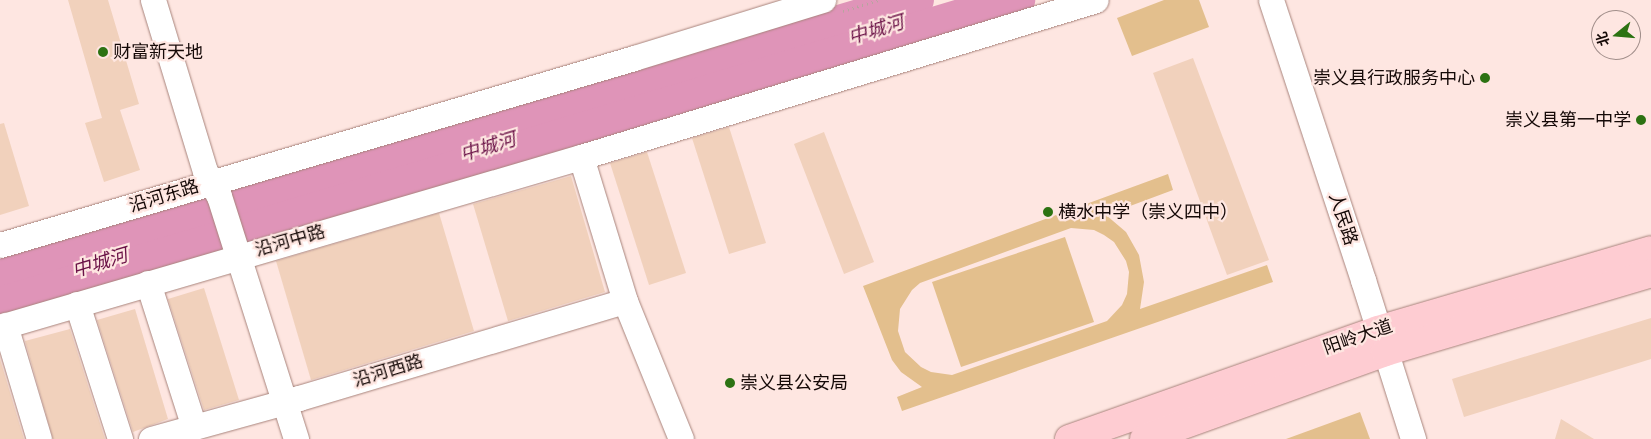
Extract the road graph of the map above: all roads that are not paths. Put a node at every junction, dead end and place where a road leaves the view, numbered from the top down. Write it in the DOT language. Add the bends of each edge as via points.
graph roads {
  1 [pos="153,0"];
  2 [pos="823,0"];
  3 [pos="1096,0"];
  4 [pos="1271,0"];
  5 [pos="581,157"];
  6 [pos="216,188"];
  7 [pos="0,245"];
  8 [pos="236,249"];
  9 [pos="1651,250"];
  10 [pos="1651,273"];
  11 [pos="148,283"];
  12 [pos="625,300"];
  13 [pos="77,304"];
  14 [pos="3,326"];
  15 [pos="1381,341"];
  16 [pos="283,402"];
  17 [pos="194,427"];
  18 [pos="40,439"];
  19 [pos="120,439"];
  20 [pos="151,439"];
  21 [pos="296,439"];
  22 [pos="681,439"];
  23 [pos="1070,439"];
  24 [pos="1144,439"];
  25 [pos="1413,439"];
  1 -- 6 [label="street" via="205,172"];
  2 -- 6 [label="street"];
  3 -- 5 [label="street, 沿河中路"];
  4 -- 15 [label="street, 人民路"];
  5 -- 8 [label="street, 沿河中路"];
  5 -- 12 [label="street"];
  6 -- 7 [label="street, 沿河东路"];
  6 -- 8 [label="street, 沿河东路"];
  8 -- 11 [label="street, 沿河中路"];
  8 -- 16 [label="street, 沿河东路"];
  9 -- 15 [label="main road, 阳岭大道"];
  10 -- 15 [label="main road, 阳岭大道"];
  11 -- 13 [label="street, 沿河中路"];
  11 -- 17 [label="street"];
  12 -- 16 [label="street, 沿河西路"];
  12 -- 22 [label="street"];
  13 -- 14 [label="street, 沿河中路"];
  13 -- 19 [label="street"];
  14 -- 18 [label="street"];
  15 -- 23 [label="main road, 阳岭大道"];
  15 -- 24 [label="main road, 阳岭大道"];
  15 -- 25 [label="street, 人民路"];
  16 -- 17 [label="street, 沿河西路"];
  16 -- 21 [label="street, 沿河东路"];
  17 -- 20 [label="street, 沿河西路"];
}
